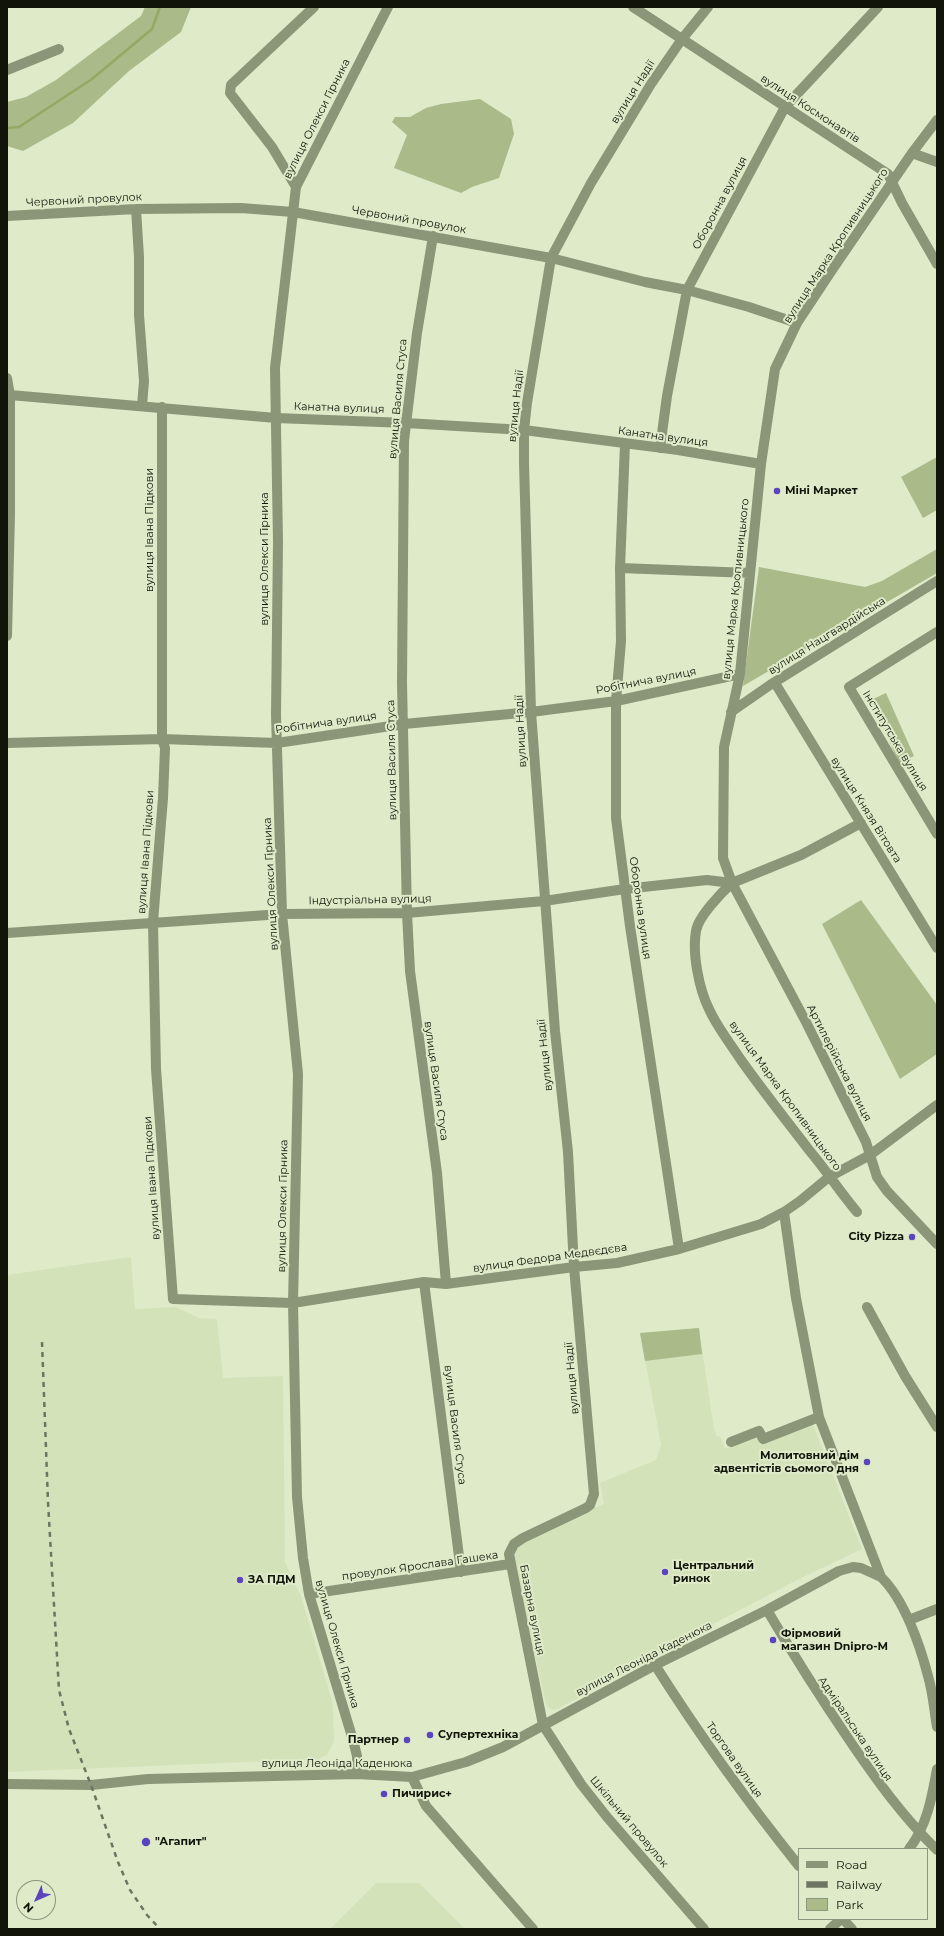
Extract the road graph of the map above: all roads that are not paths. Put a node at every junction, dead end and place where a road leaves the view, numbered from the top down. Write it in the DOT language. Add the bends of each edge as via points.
graph roads {
  1 [pos="314,7"];
  2 [pos="388,7"];
  3 [pos="633,7"];
  4 [pos="708,7"];
  5 [pos="878,7"];
  6 [pos="682,39"];
  7 [pos="60,49"];
  8 [pos="7,70"];
  9 [pos="785,107"];
  10 [pos="937,120"];
  11 [pos="912,153"];
  12 [pos="937,162"];
  13 [pos="892,182"];
  14 [pos="296,187"];
  15 [pos="136,209"];
  16 [pos="293,212"];
  17 [pos="7,216"];
  18 [pos="433,236"];
  19 [pos="551,258"];
  20 [pos="937,264"];
  21 [pos="687,290"];
  22 [pos="797,323"];
  23 [pos="7,378"];
  24 [pos="10,395"];
  25 [pos="142,406"];
  26 [pos="162,407"];
  27 [pos="276,418"];
  28 [pos="406,423"];
  29 [pos="524,430"];
  30 [pos="625,444"];
  31 [pos="660,448"];
  32 [pos="761,464"];
  33 [pos="620,568"];
  34 [pos="750,573"];
  35 [pos="937,581"];
  36 [pos="937,632"];
  37 [pos="7,636"];
  38 [pos="740,674"];
  39 [pos="775,683"];
  40 [pos="616,701"];
  41 [pos="532,712"];
  42 [pos="731,712"];
  43 [pos="404,724"];
  44 [pos="162,739"];
  45 [pos="7,743"];
  46 [pos="277,743"];
  47 [pos="860,823"];
  48 [pos="937,834"];
  49 [pos="732,883"];
  50 [pos="625,889"];
  51 [pos="544,901"];
  52 [pos="407,913"];
  53 [pos="282,914"];
  54 [pos="153,922"];
  55 [pos="7,933"];
  56 [pos="937,948"];
  57 [pos="937,1105"];
  58 [pos="870,1155"];
  59 [pos="829,1177"];
  60 [pos="784,1212"];
  61 [pos="857,1212"];
  62 [pos="937,1244"];
  63 [pos="679,1249"];
  64 [pos="574,1267"];
  65 [pos="424,1282"];
  66 [pos="446,1284"];
  67 [pos="173,1299"];
  68 [pos="293,1303"];
  69 [pos="867,1307"];
  70 [pos="819,1417"];
  71 [pos="937,1427"];
  72 [pos="731,1442"];
  73 [pos="593,1500"];
  74 [pos="510,1564"];
  75 [pos="462,1572"];
  76 [pos="881,1577"];
  77 [pos="309,1594"];
  78 [pos="937,1609"];
  79 [pos="767,1610"];
  80 [pos="909,1620"];
  81 [pos="655,1665"];
  82 [pos="543,1725"];
  83 [pos="937,1727"];
  84 [pos="937,1769"];
  85 [pos="357,1774"];
  86 [pos="412,1777"];
  87 [pos="7,1784"];
  88 [pos="919,1833"];
  89 [pos="910,1848"];
  90 [pos="937,1850"];
  91 [pos="798,1865"];
  92 [pos="841,1920"];
  93 [pos="843,1920"];
  94 [pos="533,1929"];
  95 [pos="704,1929"];
  96 [pos="830,1929"];
  97 [pos="852,1929"];
  1 -- 14 [label="street" via="231,85 230,93 272,147"];
  2 -- 14 [label="street, вулиця Олекси Гірника"];
  3 -- 6 [label="street, вулиця Космонавтів"];
  4 -- 6 [label="street, вулиця Надії"];
  5 -- 9 [label="street, Оборонна вулиця"];
  6 -- 9 [label="street, вулиця Космонавтів"];
  6 -- 19 [label="street, вулиця Надії" via="651,84 591,183"];
  7 -- 8 [label="street"];
  9 -- 13 [label="street, вулиця Космонавтів" via="888,174"];
  9 -- 21 [label="street, Оборонна вулиця"];
  10 -- 11 [label="street, вулиця Марка Кропивницького"];
  11 -- 12 [label="street"];
  11 -- 13 [label="street, вулиця Марка Кропивницького"];
  13 -- 20 [label="street, вулиця Космонавтів"];
  13 -- 22 [label="street, вулиця Марка Кропивницького"];
  14 -- 16 [label="street, вулиця Олекси Гірника"];
  15 -- 16 [label="street, Червоний провулок" via="241,208"];
  15 -- 17 [label="street, Червоний провулок"];
  15 -- 25 [label="street" via="144,381"];
  16 -- 18 [label="street, Червоний провулок"];
  16 -- 27 [label="street, вулиця Олекси Гірника" via="275,368"];
  18 -- 19 [label="street, Червоний провулок"];
  18 -- 28 [label="street, вулиця Василя Стуса" via="416,332"];
  19 -- 21 [label="street, Червоний провулок"];
  19 -- 29 [label="street, вулиця Надії"];
  21 -- 22 [label="street, Червоний провулок"];
  21 -- 31 [label="street, Оборонна вулиця"];
  22 -- 32 [label="street, вулиця Марка Кропивницького" via="775,369"];
  23 -- 24 [label="street"];
  24 -- 25 [label="street, Канатна вулиця"];
  24 -- 37 [label="street"];
  25 -- 26 [label="street, Канатна вулиця"];
  26 -- 27 [label="street, Канатна вулиця"];
  26 -- 44 [label="street, вулиця Івана Підкови"];
  27 -- 28 [label="street, Канатна вулиця"];
  27 -- 46 [label="street, вулиця Олекси Гірника"];
  28 -- 29 [label="street, Канатна вулиця"];
  28 -- 43 [label="street, вулиця Василя Стуса"];
  29 -- 30 [label="street, Канатна вулиця"];
  29 -- 41 [label="street, вулиця Надії"];
  30 -- 31 [label="street, Канатна вулиця"];
  30 -- 33 [label="street, Оборонна вулиця"];
  31 -- 32 [label="street, Канатна вулиця"];
  32 -- 34 [label="street, вулиця Марка Кропивницького"];
  33 -- 34 [label="street"];
  33 -- 40 [label="street, Оборонна вулиця" via="621,641"];
  34 -- 38 [label="street, вулиця Марка Кропивницького"];
  35 -- 39 [label="street, вулиця Нацгвардійська"];
  36 -- 48 [label="street, Інститутська вулиця" via="849,687"];
  38 -- 40 [label="street, Робітнича вулиця"];
  38 -- 42 [label="street, вулиця Марка Кропивницького"];
  39 -- 42 [label="street, вулиця Нацгвардійська"];
  39 -- 47 [label="street, вулиця Князя Вітовта"];
  40 -- 41 [label="street, Робітнича вулиця"];
  40 -- 50 [label="street, Оборонна вулиця" via="616,818"];
  41 -- 43 [label="street, Робітнича вулиця"];
  41 -- 51 [label="street, вулиця Надії"];
  42 -- 49 [label="street, вулиця Марка Кропивницького" via="724,747 723,858"];
  43 -- 46 [label="street, Робітнича вулиця"];
  43 -- 52 [label="street, вулиця Василя Стуса"];
  44 -- 45 [label="street, Робітнича вулиця"];
  44 -- 46 [label="street, Робітнича вулиця"];
  44 -- 54 [label="street, вулиця Івана Підкови" via="165,748 163,798"];
  46 -- 53 [label="street, вулиця Олекси Гірника"];
  47 -- 49 [label="street" via="801,855"];
  47 -- 56 [label="street, вулиця Князя Вітовта"];
  49 -- 50 [label="street, Індустріальна вулиця" via="707,880"];
  49 -- 58 [label="street, Артилерійська вулиця" via="806,1022"];
  49 -- 59 [label="street, вулиця Марка Кропивницького" via="720,894 696,930 695,952 708,1008 778,1111"];
  50 -- 51 [label="street, Індустріальна вулиця"];
  50 -- 63 [label="street, Оборонна вулиця"];
  51 -- 52 [label="street, Індустріальна вулиця"];
  51 -- 64 [label="street, вулиця Надії" via="568,1152"];
  52 -- 53 [label="street, Індустріальна вулиця"];
  52 -- 66 [label="street, вулиця Василя Стуса" via="410,971 437,1173"];
  53 -- 54 [label="street, Індустріальна вулиця"];
  53 -- 68 [label="street, вулиця Олекси Гірника" via="298,1074"];
  54 -- 55 [label="street, Індустріальна вулиця"];
  54 -- 67 [label="street, вулиця Івана Підкови" via="156,1069"];
  57 -- 58 [label="street, вулиця Федора Медвєдєва"];
  58 -- 59 [label="street, вулиця Федора Медвєдєва"];
  58 -- 62 [label="street, Артилерійська вулиця" via="877,1177 887,1191"];
  59 -- 60 [label="street, вулиця Федора Медвєдєва"];
  59 -- 61 [label="street, вулиця Марка Кропивницького"];
  60 -- 63 [label="street, вулиця Федора Медвєдєва" via="761,1224"];
  60 -- 70 [label="street" via="797,1305"];
  63 -- 64 [label="street, вулиця Федора Медвєдєва" via="617,1263"];
  64 -- 66 [label="street, вулиця Федора Медвєдєва"];
  64 -- 73 [label="street, вулиця Надії"];
  65 -- 66 [label="street, вулиця Федора Медвєдєва"];
  65 -- 68 [label="street, вулиця Федора Медвєдєва"];
  65 -- 75 [label="street, вулиця Василя Стуса"];
  67 -- 68 [label="street, вулиця Федора Медвєдєва"];
  68 -- 77 [label="street, вулиця Олекси Гірника" via="297,1497 302,1558"];
  69 -- 71 [label="street"];
  70 -- 72 [label="street" via="763,1439 759,1431"];
  70 -- 76 [label="street"];
  73 -- 74 [label="street, Базарна вулиця" via="578,1513 514,1544 509,1554"];
  74 -- 75 [label="street, провулок Ярослава Гашека"];
  74 -- 82 [label="street, Базарна вулиця"];
  75 -- 77 [label="street, провулок Ярослава Гашека"];
  76 -- 79 [label="street, вулиця Леоніда Каденюка" via="860,1568 846,1568"];
  76 -- 80 [label="street" via="891,1588"];
  77 -- 85 [label="street, вулиця Олекси Гірника" via="353,1740"];
  78 -- 80 [label="street"];
  79 -- 81 [label="street, вулиця Леоніда Каденюка"];
  79 -- 88 [label="street, Адміральська вулиця" via="808,1681 882,1790"];
  80 -- 83 [label="street" via="928,1676"];
  81 -- 82 [label="street, вулиця Леоніда Каденюка"];
  81 -- 91 [label="street, Торгова вулиця" via="740,1792"];
  82 -- 86 [label="street, вулиця Леоніда Каденюка" via="503,1747 466,1762"];
  82 -- 95 [label="street, Шкільний провулок" via="602,1812"];
  84 -- 88 [label="street" via="931,1804"];
  85 -- 86 [label="street, вулиця Леоніда Каденюка"];
  85 -- 87 [label="street, вулиця Леоніда Каденюка" via="148,1779 91,1785"];
  86 -- 94 [label="street" via="426,1806"];
  88 -- 89 [label="street"];
  88 -- 90 [label="street, Адміральська вулиця"];
  92 -- 96 [label="street"];
  93 -- 97 [label="street"];
}
